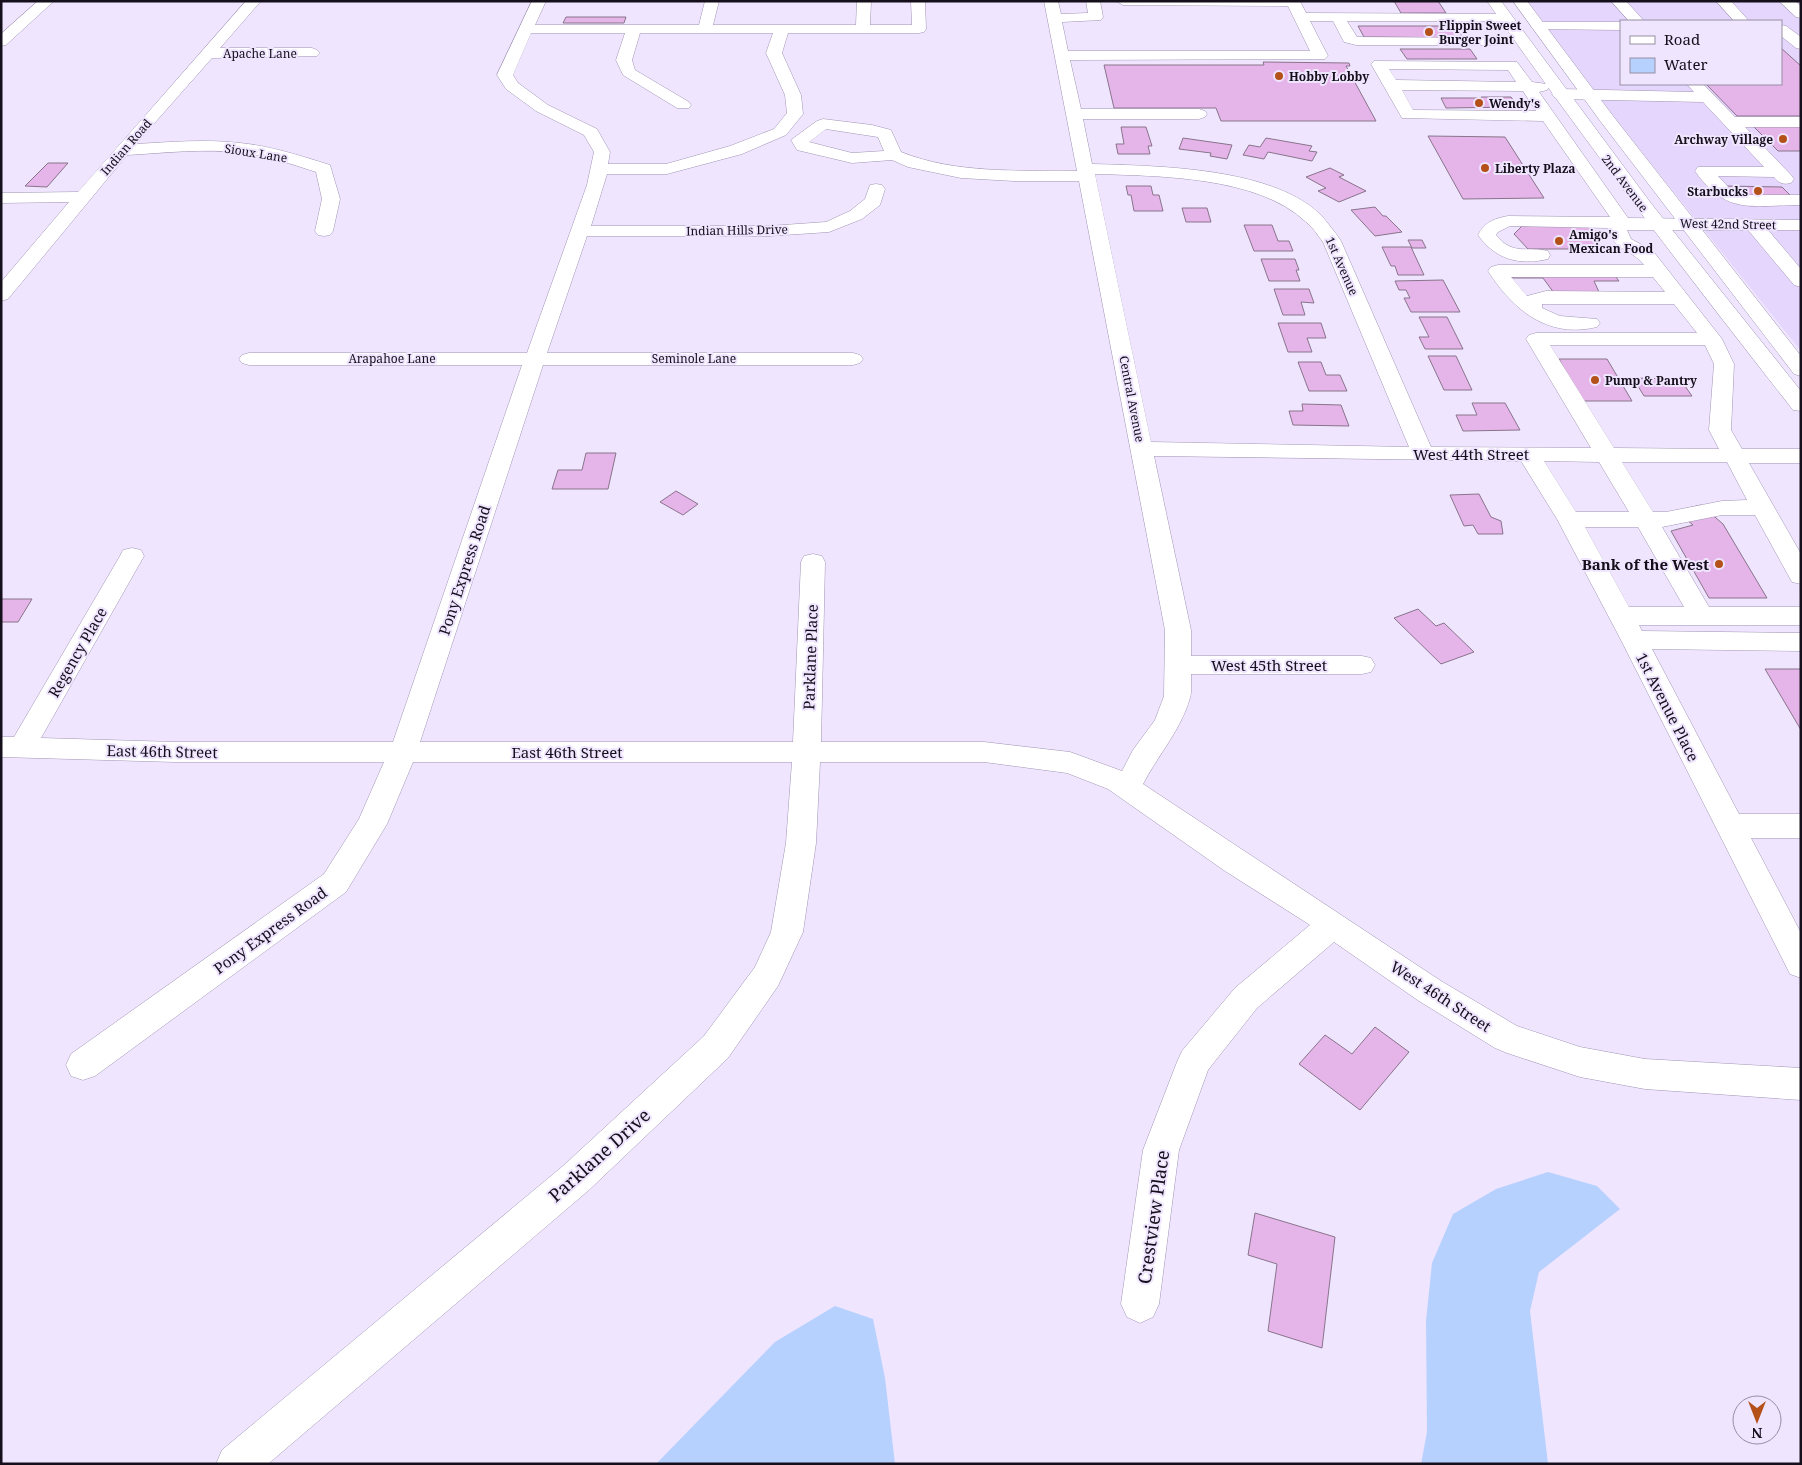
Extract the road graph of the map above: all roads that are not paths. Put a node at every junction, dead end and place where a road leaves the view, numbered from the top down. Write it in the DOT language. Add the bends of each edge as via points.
graph roads {
  1 [pos="47,1"];
  2 [pos="254,1"];
  3 [pos="539,1"];
  4 [pos="712,1"];
  5 [pos="864,1"];
  6 [pos="918,1"];
  7 [pos="1092,1"];
  8 [pos="1123,1"];
  9 [pos="1175,1"];
  10 [pos="1459,1"];
  11 [pos="1494,1"];
  12 [pos="1520,1"];
  13 [pos="1618,1"];
  14 [pos="1723,1"];
  15 [pos="1786,1"];
  16 [pos="1386,3"];
  17 [pos="1052,9"];
  18 [pos="1801,14"];
  19 [pos="1301,17"];
  20 [pos="1338,17"];
  21 [pos="1396,17"];
  22 [pos="1475,18"];
  23 [pos="1505,18"];
  24 [pos="1636,20"];
  25 [pos="1741,20"];
  26 [pos="1538,26"];
  27 [pos="1620,26"];
  28 [pos="527,28"];
  29 [pos="634,28"];
  30 [pos="705,29"];
  31 [pos="782,29"];
  32 [pos="863,29"];
  33 [pos="1782,29"];
  34 [pos="1366,41"];
  35 [pos="1,42"];
  36 [pos="1497,44"];
  37 [pos="1801,46"];
  38 [pos="1527,48"];
  39 [pos="208,53"];
  40 [pos="312,53"];
  41 [pos="1062,55"];
  42 [pos="1379,64"];
  43 [pos="1512,65"];
  44 [pos="1696,85"];
  45 [pos="1527,86"];
  46 [pos="1558,90"];
  47 [pos="1394,91"];
  48 [pos="1588,94"];
  49 [pos="1707,97"];
  50 [pos="683,104"];
  51 [pos="1073,114"];
  52 [pos="1199,114"];
  53 [pos="1546,114"];
  54 [pos="1731,122"];
  55 [pos="1801,122"];
  56 [pos="1564,139"];
  57 [pos="1595,143"];
  58 [pos="122,150"];
  59 [pos="894,155"];
  60 [pos="1780,167"];
  61 [pos="599,169"];
  62 [pos="1087,173"];
  63 [pos="876,189"];
  64 [pos="1801,195"];
  65 [pos="1,198"];
  66 [pos="82,198"];
  67 [pos="1801,200"];
  68 [pos="1623,223"];
  69 [pos="1656,223"];
  70 [pos="1687,224"];
  71 [pos="1753,224"];
  72 [pos="1801,225"];
  73 [pos="324,231"];
  74 [pos="579,231"];
  75 [pos="1652,263"];
  76 [pos="1801,281"];
  77 [pos="1,295"];
  78 [pos="1680,298"];
  79 [pos="1531,309"];
  80 [pos="1698,322"];
  81 [pos="1712,339"];
  82 [pos="535,358"];
  83 [pos="853,358"];
  84 [pos="249,359"];
  85 [pos="1801,370"];
  86 [pos="1801,405"];
  87 [pos="1142,449"];
  88 [pos="1422,454"];
  89 [pos="1528,454"];
  90 [pos="1606,454"];
  91 [pos="1733,455"];
  92 [pos="1801,456"];
  93 [pos="1762,507"];
  94 [pos="1569,519"];
  95 [pos="1646,520"];
  96 [pos="132,556"];
  97 [pos="813,562"];
  98 [pos="1801,576"];
  99 [pos="1701,615"];
  100 [pos="1620,616"];
  101 [pos="1801,616"];
  102 [pos="1634,640"];
  103 [pos="1801,642"];
  104 [pos="1177,665"];
  105 [pos="1362,665"];
  106 [pos="12,747"];
  107 [pos="403,752"];
  108 [pos="807,752"];
  109 [pos="1127,788"];
  110 [pos="1730,826"];
  111 [pos="1801,826"];
  112 [pos="1333,924"];
  113 [pos="1801,964"];
  114 [pos="83,1065"];
  115 [pos="1801,1084"];
  116 [pos="1140,1304"];
  117 [pos="236,1464"];
  1 -- 35 [label="street"];
  2 -- 39 [label="street, Indian Road"];
  3 -- 28 [label="street, Pony Express Road"];
  4 -- 30 [label="street"];
  5 -- 32 [label="street"];
  6 -- 32 [label="street" via="919,29"];
  7 -- 17 [label="street" via="1096,18"];
  8 -- 9 [label="street"];
  9 -- 19 [label="street" via="1293,2"];
  10 -- 22 [label="street"];
  11 -- 23 [label="street, 2nd Avenue"];
  12 -- 26 [label="street, 2nd Avenue"];
  13 -- 24 [label="street"];
  14 -- 25 [label="street"];
  15 -- 18 [label="street"];
  16 -- 21 [label="street"];
  17 -- 41 [label="street, Central Avenue"];
  19 -- 20 [label="street"];
  19 -- 41 [label="street" via="1320,56"];
  20 -- 21 [label="street"];
  20 -- 34 [label="street" via="1349,39"];
  21 -- 22 [label="street"];
  22 -- 23 [label="street"];
  22 -- 36 [label="street"];
  23 -- 38 [label="street, 2nd Avenue"];
  26 -- 27 [label="street"];
  26 -- 48 [label="street, 2nd Avenue"];
  28 -- 29 [label="street"];
  28 -- 61 [label="street, Pony Express Road" via="505,75 512,86 542,108 591,132 602,152"];
  29 -- 30 [label="street"];
  29 -- 50 [label="street" via="624,60 628,72"];
  30 -- 31 [label="street"];
  31 -- 32 [label="street"];
  31 -- 61 [label="street" via="774,53 793,95 796,114 780,132 736,150 667,169"];
  33 -- 37 [label="street"];
  34 -- 36 [label="street"];
  34 -- 42 [label="street"];
  36 -- 38 [label="street"];
  36 -- 43 [label="street"];
  38 -- 46 [label="street, 2nd Avenue"];
  39 -- 40 [label="street, Apache Lane"];
  39 -- 58 [label="street, Indian Road"];
  41 -- 51 [label="street, Central Avenue"];
  42 -- 43 [label="street"];
  42 -- 47 [label="street"];
  43 -- 45 [label="street"];
  44 -- 49 [label="street"];
  45 -- 46 [label="street"];
  45 -- 47 [label="street"];
  45 -- 53 [label="street"];
  46 -- 48 [label="street"];
  46 -- 57 [label="street, 2nd Avenue"];
  47 -- 53 [label="street" via="1408,115"];
  48 -- 49 [label="street"];
  48 -- 70 [label="street, 2nd Avenue"];
  49 -- 54 [label="street"];
  51 -- 52 [label="street"];
  51 -- 62 [label="street, Central Avenue"];
  53 -- 56 [label="street"];
  54 -- 55 [label="street"];
  54 -- 60 [label="street"];
  56 -- 57 [label="street"];
  56 -- 68 [label="street"];
  57 -- 69 [label="street, 2nd Avenue"];
  58 -- 66 [label="street, Indian Road"];
  58 -- 73 [label="street, Sioux Lane" via="197,146 241,148 324,169 331,199"];
  59 -- 59 [label="street" via="885,134 872,130 823,124 799,140 802,146 852,158"];
  59 -- 62 [label="street, 1st Avenue" via="908,163 950,171"];
  60 -- 64 [label="street"];
  60 -- 67 [label="street" via="1704,172 1729,198"];
  61 -- 74 [label="street, Pony Express Road"];
  62 -- 87 [label="street, Central Avenue"];
  62 -- 88 [label="street, 1st Avenue" via="1173,172 1226,180 1279,196 1320,224 1332,241"];
  63 -- 74 [label="street, Indian Hills Drive" via="874,201 856,216 829,227 769,231"];
  65 -- 66 [label="street"];
  66 -- 77 [label="street, Indian Road"];
  68 -- 69 [label="street, West 42nd Street"];
  68 -- 75 [label="street" via="1617,229 1623,242"];
  68 -- 75 [label="street, West 42nd Street" via="1508,221 1491,228 1487,235 1496,247 1508,254"];
  69 -- 70 [label="street, West 42nd Street"];
  69 -- 86 [label="street, 2nd Avenue"];
  70 -- 71 [label="street, West 42nd Street"];
  70 -- 85 [label="street, 2nd Avenue"];
  71 -- 72 [label="street, West 42nd Street"];
  71 -- 76 [label="street"];
  74 -- 82 [label="street, Pony Express Road"];
  75 -- 78 [label="street"];
  75 -- 79 [label="street" via="1498,271"];
  78 -- 79 [label="street" via="1546,298 1533,300"];
  78 -- 80 [label="street"];
  79 -- 80 [label="street" via="1548,319 1564,323"];
  80 -- 81 [label="street"];
  81 -- 90 [label="street" via="1536,339"];
  81 -- 91 [label="street" via="1724,364 1720,430"];
  82 -- 83 [label="street, Seminole Lane"];
  82 -- 84 [label="street, Arapahoe Lane"];
  82 -- 107 [label="street, Pony Express Road"];
  87 -- 88 [label="street, West 44th Street"];
  87 -- 104 [label="street, Central Avenue" via="1178,630"];
  88 -- 89 [label="street, West 44th Street"];
  89 -- 90 [label="street, West 44th Street"];
  89 -- 94 [label="street, 1st Avenue Place"];
  90 -- 91 [label="street, West 44th Street"];
  90 -- 95 [label="street"];
  91 -- 92 [label="street, West 44th Street"];
  91 -- 93 [label="street"];
  93 -- 95 [label="street" via="1722,508 1666,520"];
  93 -- 98 [label="street"];
  94 -- 95 [label="street"];
  94 -- 100 [label="street, 1st Avenue Place"];
  95 -- 99 [label="street"];
  96 -- 106 [label="street, Regency Place"];
  97 -- 108 [label="street, Parklane Place"];
  99 -- 100 [label="street"];
  99 -- 101 [label="street"];
  100 -- 102 [label="street, 1st Avenue Place"];
  102 -- 103 [label="street"];
  102 -- 110 [label="street, 1st Avenue Place"];
  104 -- 105 [label="street, West 45th Street"];
  104 -- 109 [label="street, Central Avenue" via="1177,696 1167,723 1143,757"];
  106 -- 107 [label="street, East 46th Street" via="175,752"];
  107 -- 108 [label="street, East 46th Street"];
  107 -- 114 [label="street, Pony Express Road" via="372,824 335,883"];
  108 -- 109 [label="street, East 46th Street" via="984,752 1070,763 1118,781"];
  108 -- 117 [label="street, Parklane Drive" via="801,843 787,932 767,976 716,1046 576,1178"];
  109 -- 112 [label="street, West 46th Street"];
  110 -- 111 [label="street"];
  110 -- 113 [label="street, 1st Avenue Place"];
  112 -- 115 [label="street, West 46th Street" via="1430,991 1507,1038 1580,1062 1645,1074"];
  112 -- 116 [label="street, Crestview Place" via="1246,998 1194,1062 1160,1150"];
}
